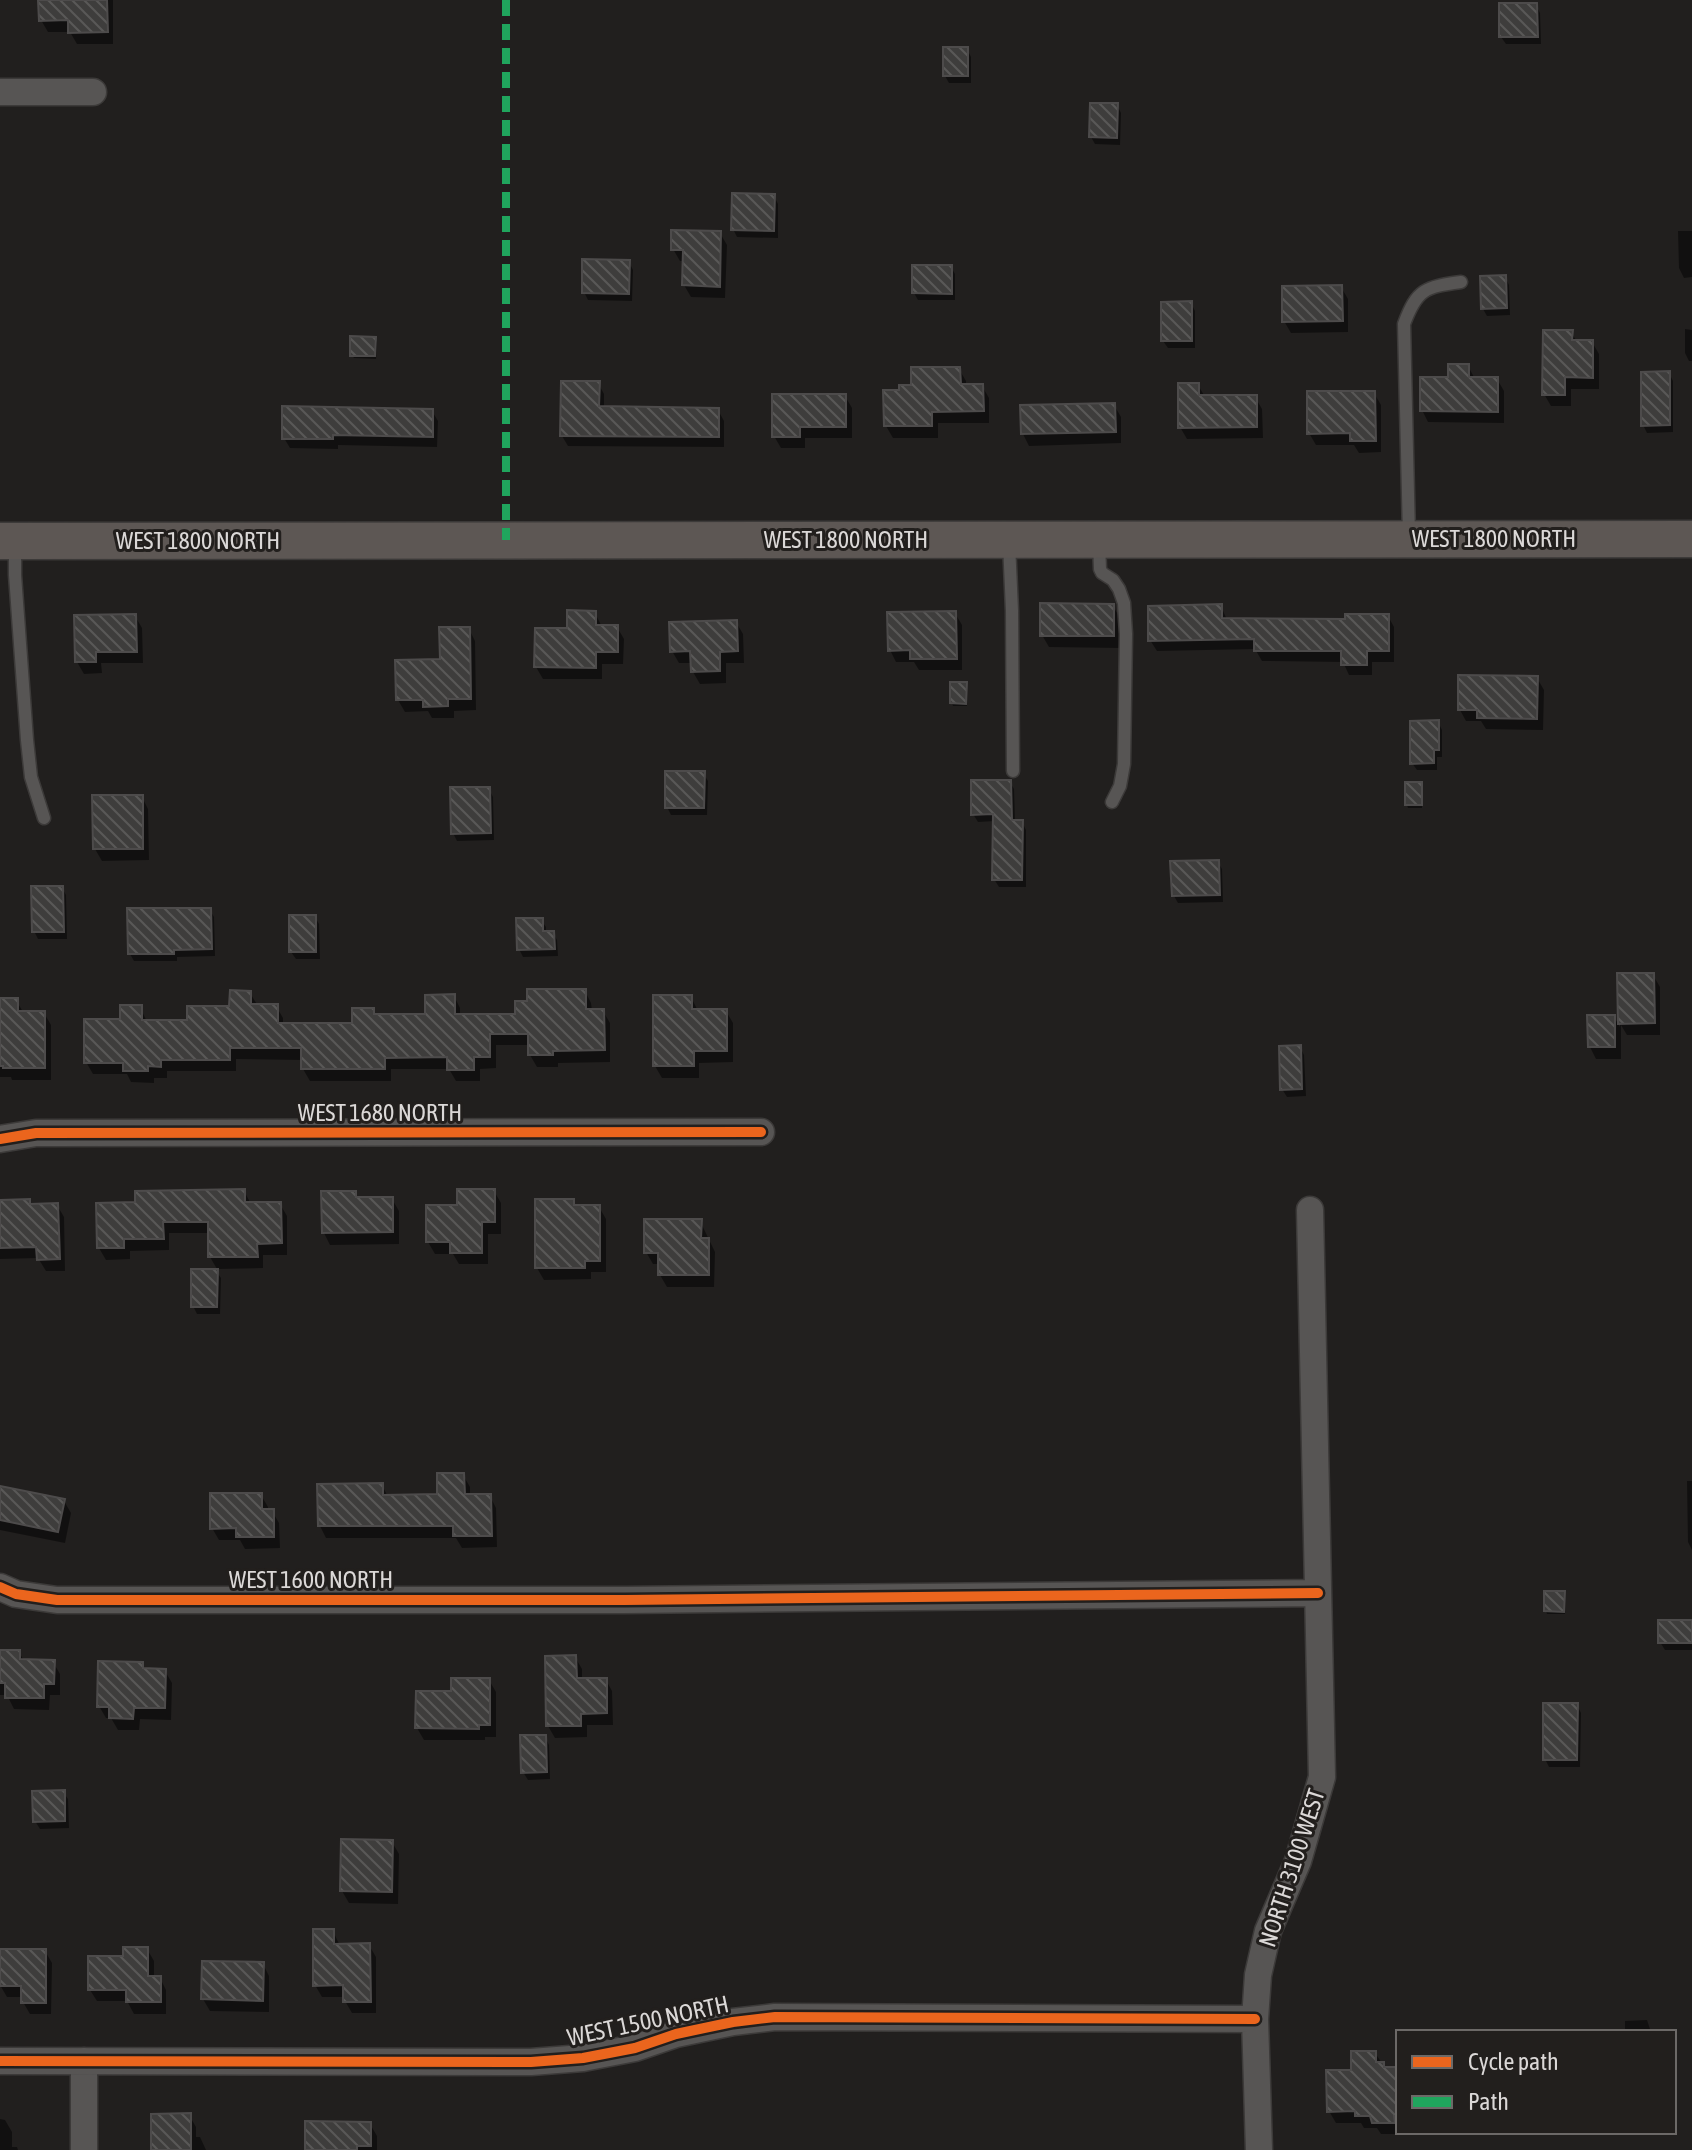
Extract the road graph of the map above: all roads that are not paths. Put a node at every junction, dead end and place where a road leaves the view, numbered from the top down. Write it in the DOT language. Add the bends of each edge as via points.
graph roads {
  1 [pos="0,92"];
  2 [pos="93,92"];
  3 [pos="1461,282"];
  4 [pos="1409,539"];
  5 [pos="1692,539"];
  6 [pos="1009,540"];
  7 [pos="1099,540"];
  8 [pos="8,541"];
  9 [pos="1013,771"];
  10 [pos="1112,802"];
  11 [pos="44,818"];
  12 [pos="761,1132"];
  13 [pos="0,1139"];
  14 [pos="1310,1210"];
  15 [pos="0,1587"];
  16 [pos="1318,1593"];
  17 [pos="1255,2019"];
  18 [pos="0,2061"];
  19 [pos="84,2061"];
  20 [pos="84,2150"];
  21 [pos="1259,2150"];
  1 -- 2 [label="street"];
  3 -- 4 [label="lane" via="1420,294 1404,324"];
  4 -- 5 [label="main road, WEST 1800 NORTH"];
  4 -- 7 [label="main road, WEST 1800 NORTH"];
  6 -- 7 [label="main road, WEST 1800 NORTH"];
  6 -- 8 [label="main road, WEST 1800 NORTH"];
  6 -- 9 [label="lane"];
  7 -- 10 [label="lane" via="1100,569 1119,589 1126,634 1124,764"];
  8 -- 11 [label="lane" via="31,777"];
  12 -- 13 [label="street, WEST 1680 NORTH" via="36,1133"];
  14 -- 16 [label="street, NORTH 3100 WEST"];
  15 -- 16 [label="street, WEST 1600 NORTH" via="57,1600"];
  16 -- 17 [label="street, NORTH 3100 WEST" via="1322,1777 1298,1861 1268,1931"];
  17 -- 19 [label="street, WEST 1500 NORTH" via="775,2017 676,2034 583,2058 531,2062"];
  17 -- 21 [label="street, NORTH 3100 WEST"];
  18 -- 19 [label="street, WEST 1500 NORTH"];
  19 -- 20 [label="street"];
}
